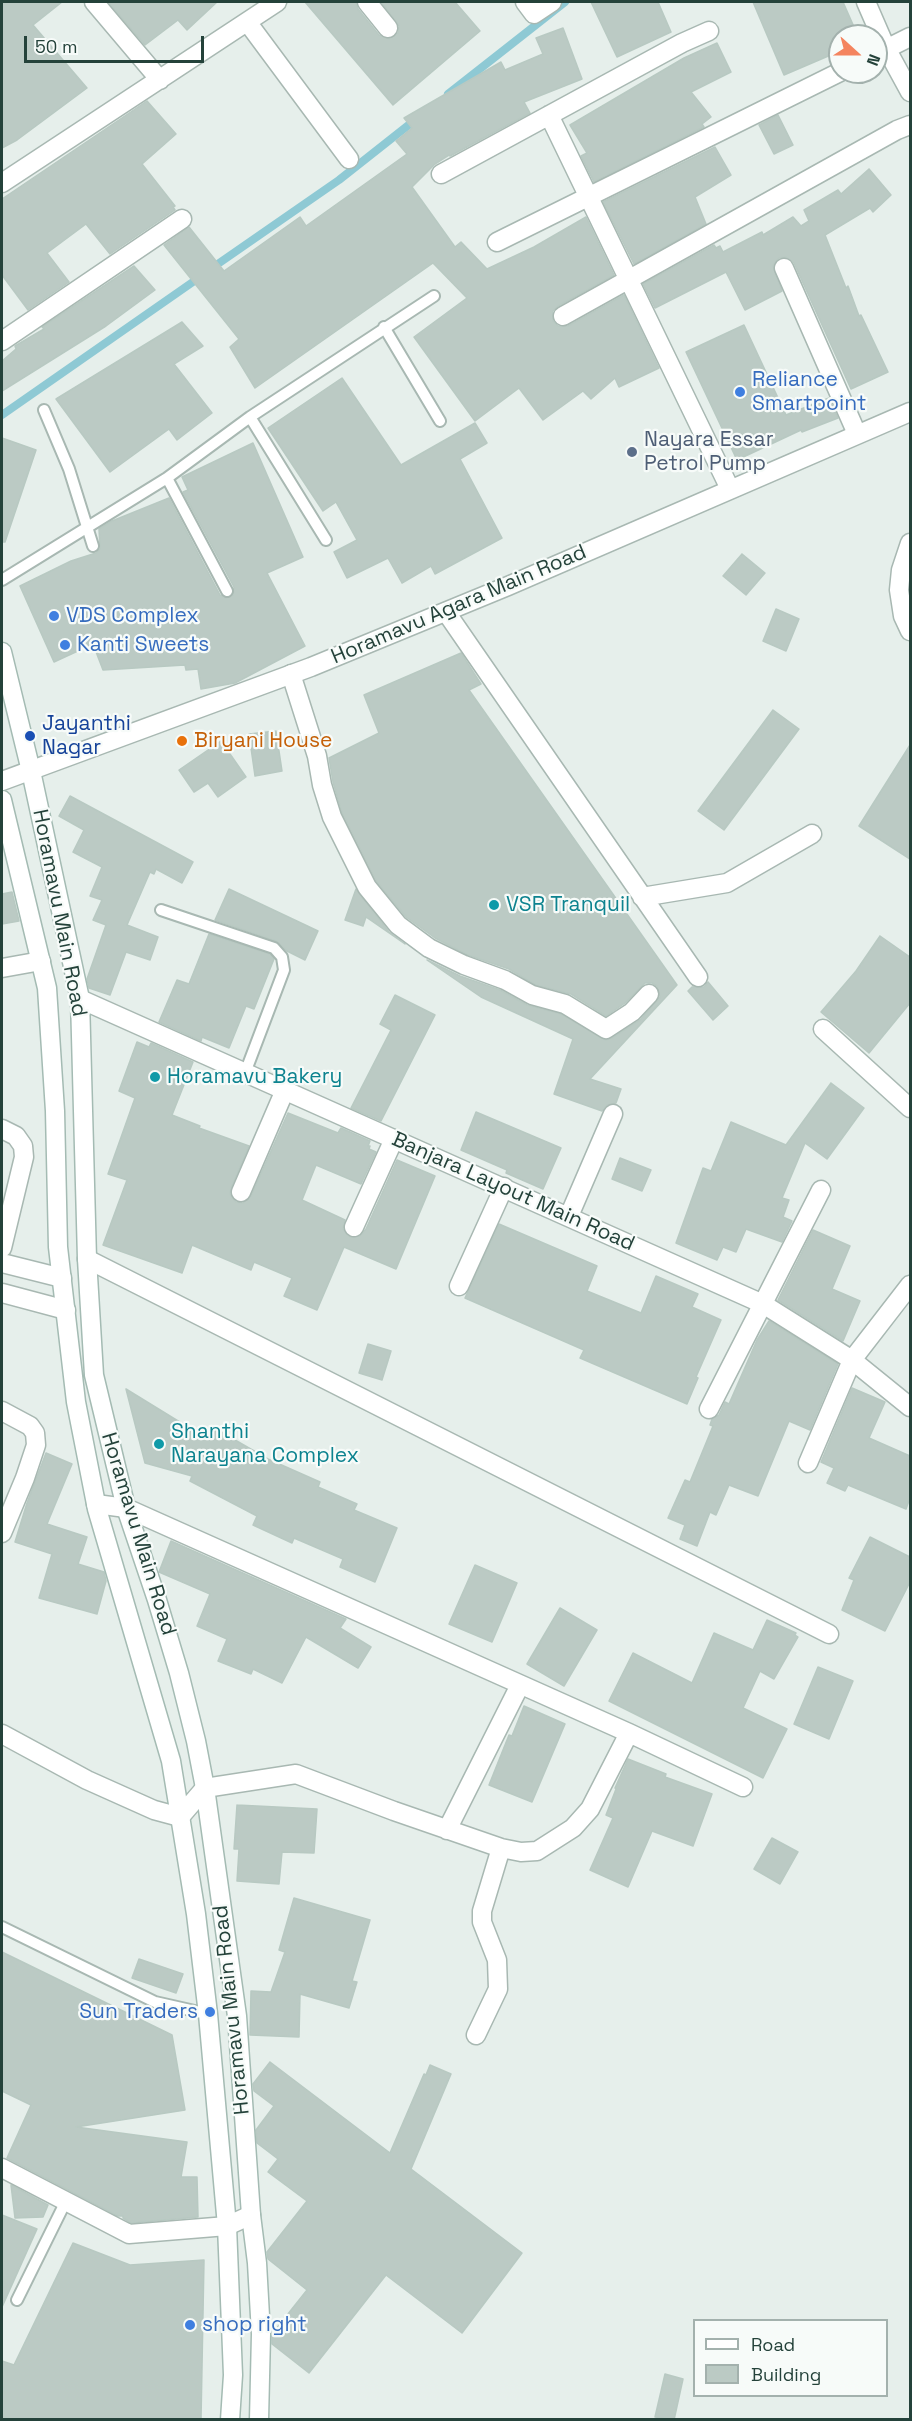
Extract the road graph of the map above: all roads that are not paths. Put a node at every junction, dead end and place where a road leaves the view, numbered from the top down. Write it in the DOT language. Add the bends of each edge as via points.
graph roads {
  1 [pos="94,2"];
  2 [pos="277,2"];
  3 [pos="367,2"];
  4 [pos="525,2"];
  5 [pos="552,2"];
  6 [pos="866,2"];
  7 [pos="248,23"];
  8 [pos="873,24"];
  9 [pos="388,28"];
  10 [pos="709,31"];
  11 [pos="910,37"];
  12 [pos="888,48"];
  13 [pos="888,61"];
  14 [pos="828,78"];
  15 [pos="160,80"];
  16 [pos="910,92"];
  17 [pos="549,115"];
  18 [pos="910,125"];
  19 [pos="349,159"];
  20 [pos="441,174"];
  21 [pos="2,183"];
  22 [pos="588,198"];
  23 [pos="182,219"];
  24 [pos="497,242"];
  25 [pos="784,268"];
  26 [pos="628,278"];
  27 [pos="434,296"];
  28 [pos="563,316"];
  29 [pos="384,327"];
  30 [pos="2,341"];
  31 [pos="44,410"];
  32 [pos="910,412"];
  33 [pos="250,417"];
  34 [pos="440,421"];
  35 [pos="857,434"];
  36 [pos="167,478"];
  37 [pos="730,489"];
  38 [pos="89,527"];
  39 [pos="326,540"];
  40 [pos="910,543"];
  41 [pos="93,546"];
  42 [pos="2,580"];
  43 [pos="227,591"];
  44 [pos="446,612"];
  45 [pos="910,631"];
  46 [pos="2,652"];
  47 [pos="291,674"];
  48 [pos="31,771"];
  49 [pos="2,781"];
  50 [pos="2,800"];
  51 [pos="812,834"];
  52 [pos="642,897"];
  53 [pos="161,910"];
  54 [pos="41,961"];
  55 [pos="2,968"];
  56 [pos="698,977"];
  57 [pos="649,994"];
  58 [pos="80,999"];
  59 [pos="823,1029"];
  60 [pos="245,1073"];
  61 [pos="285,1090"];
  62 [pos="910,1108"];
  63 [pos="613,1114"];
  64 [pos="2,1129"];
  65 [pos="394,1138"];
  66 [pos="504,1187"];
  67 [pos="821,1190"];
  68 [pos="241,1192"];
  69 [pos="569,1216"];
  70 [pos="354,1227"];
  71 [pos="2,1248"];
  72 [pos="87,1259"];
  73 [pos="2,1263"];
  74 [pos="62,1278"];
  75 [pos="910,1285"];
  76 [pos="459,1286"];
  77 [pos="2,1293"];
  78 [pos="763,1304"];
  79 [pos="66,1311"];
  80 [pos="852,1360"];
  81 [pos="910,1407"];
  82 [pos="709,1409"];
  83 [pos="2,1411"];
  84 [pos="808,1463"];
  85 [pos="96,1504"];
  86 [pos="126,1508"];
  87 [pos="2,1533"];
  88 [pos="829,1634"];
  89 [pos="520,1684"];
  90 [pos="629,1733"];
  91 [pos="2,1734"];
  92 [pos="743,1787"];
  93 [pos="205,1788"];
  94 [pos="180,1817"];
  95 [pos="447,1830"];
  96 [pos="501,1848"];
  97 [pos="2,1927"];
  98 [pos="208,2014"];
  99 [pos="476,2035"];
  100 [pos="2,2168"];
  101 [pos="66,2201"];
  102 [pos="250,2215"];
  103 [pos="227,2226"];
  104 [pos="17,2300"];
  105 [pos="230,2420"];
  106 [pos="259,2420"];
  1 -- 15 [label="street"];
  2 -- 7 [label="street"];
  3 -- 9 [label="street"];
  4 -- 5 [label="street" via="534,14"];
  6 -- 8 [label="street"];
  7 -- 15 [label="street"];
  7 -- 19 [label="street"];
  10 -- 17 [label="street"];
  11 -- 12 [label="street"];
  13 -- 16 [label="street"];
  14 -- 22 [label="street"];
  15 -- 21 [label="street"];
  17 -- 20 [label="street"];
  17 -- 22 [label="street"];
  18 -- 26 [label="street"];
  22 -- 24 [label="street"];
  22 -- 26 [label="street"];
  23 -- 30 [label="street"];
  25 -- 35 [label="street"];
  26 -- 28 [label="street"];
  26 -- 37 [label="street"];
  27 -- 29 [label="lane"];
  29 -- 33 [label="lane"];
  29 -- 34 [label="lane"];
  31 -- 38 [label="lane"];
  32 -- 35 [label="street, Horamavu Agara Main Road"];
  33 -- 36 [label="lane"];
  33 -- 39 [label="lane"];
  35 -- 37 [label="street, Horamavu Agara Main Road"];
  36 -- 38 [label="lane"];
  36 -- 43 [label="lane"];
  37 -- 44 [label="street, Horamavu Agara Main Road"];
  38 -- 41 [label="lane"];
  38 -- 42 [label="lane"];
  40 -- 45 [label="street" via="899,590"];
  44 -- 47 [label="street, Horamavu Agara Main Road"];
  44 -- 52 [label="street"];
  46 -- 48 [label="street, Horamavu Main Road"];
  47 -- 48 [label="street, Horamavu Agara Main Road"];
  47 -- 57 [label="street" via="315,747 332,818 367,887 398,925 438,952 532,995 565,1004 606,1029 632,1012"];
  48 -- 49 [label="street, Horamavu Agara Main Road"];
  48 -- 58 [label="street, Horamavu Main Road"];
  50 -- 54 [label="street, Horamavu Main Road"];
  51 -- 52 [label="street" via="727,883"];
  52 -- 56 [label="street"];
  53 -- 60 [label="lane" via="274,948 282,957 284,970"];
  54 -- 55 [label="street"];
  54 -- 74 [label="street, Horamavu Main Road" via="55,1111"];
  58 -- 60 [label="street, Banjara Layout Main Road"];
  58 -- 72 [label="street, Horamavu Main Road"];
  59 -- 62 [label="street"];
  60 -- 61 [label="street, Banjara Layout Main Road"];
  61 -- 65 [label="street, Banjara Layout Main Road"];
  61 -- 68 [label="street"];
  63 -- 69 [label="street"];
  64 -- 71 [label="street" via="16,1136 24,1157"];
  65 -- 66 [label="street, Banjara Layout Main Road"];
  65 -- 70 [label="street"];
  66 -- 69 [label="street, Banjara Layout Main Road"];
  66 -- 76 [label="street"];
  67 -- 78 [label="street"];
  69 -- 78 [label="street, Banjara Layout Main Road"];
  72 -- 86 [label="street, Horamavu Main Road" via="94,1375"];
  72 -- 88 [label="street"];
  73 -- 74 [label="street"];
  74 -- 79 [label="street, Horamavu Main Road"];
  75 -- 80 [label="street"];
  77 -- 79 [label="street"];
  78 -- 80 [label="street, Banjara Layout Main Road"];
  78 -- 82 [label="street"];
  79 -- 85 [label="street, Horamavu Main Road" via="76,1402"];
  80 -- 81 [label="street, Banjara Layout Main Road"];
  80 -- 84 [label="street"];
  83 -- 87 [label="street" via="30,1426 36,1445"];
  85 -- 86 [label="street"];
  85 -- 94 [label="street, Horamavu Main Road" via="171,1761"];
  86 -- 89 [label="street"];
  86 -- 93 [label="street, Horamavu Main Road" via="179,1673"];
  89 -- 90 [label="street"];
  89 -- 95 [label="street"];
  90 -- 92 [label="street"];
  90 -- 96 [label="street" via="590,1809 573,1828 537,1851"];
  91 -- 94 [label="street" via="87,1780 154,1810"];
  93 -- 94 [label="street"];
  93 -- 95 [label="street" via="296,1774"];
  93 -- 102 [label="street, Horamavu Main Road" via="237,2016"];
  94 -- 98 [label="street, Horamavu Main Road"];
  95 -- 96 [label="street"];
  96 -- 99 [label="street" via="482,1911 482,1922 497,1960 498,1989"];
  97 -- 98 [label="lane" via="155,2002"];
  98 -- 103 [label="street, Horamavu Main Road"];
  100 -- 101 [label="street"];
  101 -- 103 [label="street" via="129,2234"];
  101 -- 104 [label="lane"];
  102 -- 103 [label="street"];
  102 -- 106 [label="street, Horamavu Main Road" via="261,2334"];
  103 -- 105 [label="street, Horamavu Main Road" via="233,2375"];
}
